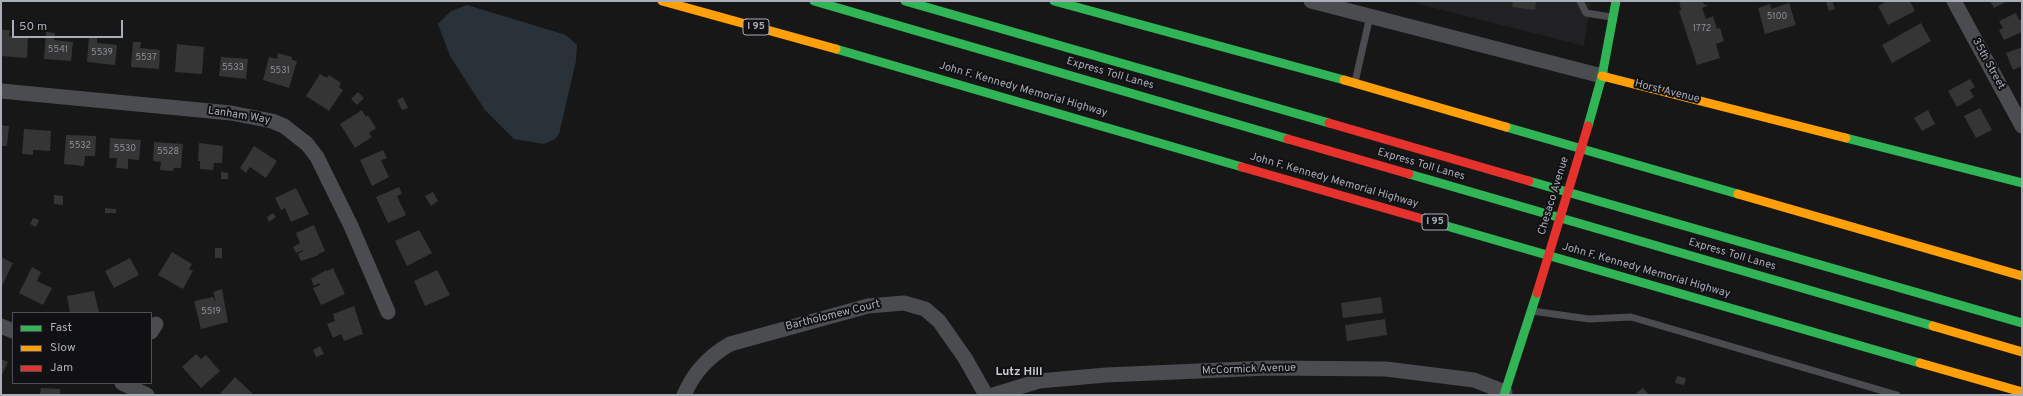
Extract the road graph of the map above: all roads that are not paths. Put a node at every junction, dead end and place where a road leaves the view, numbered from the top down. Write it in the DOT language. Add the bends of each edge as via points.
graph roads {
  1 [pos="662,1"];
  2 [pos="814,1"];
  3 [pos="905,1"];
  4 [pos="1054,1"];
  5 [pos="1311,1"];
  6 [pos="1580,1"];
  7 [pos="1616,1"];
  8 [pos="1954,1"];
  9 [pos="1370,16"];
  10 [pos="1613,17"];
  11 [pos="1602,76"];
  12 [pos="1355,83"];
  13 [pos="1,91"];
  14 [pos="2022,126"];
  15 [pos="2022,183"];
  16 [pos="2022,276"];
  17 [pos="1532,311"];
  18 [pos="388,312"];
  19 [pos="2022,323"];
  20 [pos="1,326"];
  21 [pos="12,331"];
  22 [pos="2022,352"];
  23 [pos="121,384"];
  24 [pos="124,384"];
  25 [pos="2022,392"];
  26 [pos="1504,393"];
  27 [pos="115,395"];
  28 [pos="147,395"];
  29 [pos="684,395"];
  30 [pos="986,395"];
  31 [pos="993,395"];
  32 [pos="1897,395"];
  33 [pos="2021,395"];
  1 -- 25 [label="main road, John F. Kennedy Memorial Highway / I 95" via="849,52"];
  2 -- 22 [label="main road, Express Toll Lanes"];
  3 -- 19 [label="main road, Express Toll Lanes"];
  4 -- 12 [label="main road"];
  5 -- 9 [label="street, Horst Avenue"];
  6 -- 10 [label="lane" via="1586,12"];
  7 -- 10 [label="main road, Chesaco Avenue"];
  8 -- 14 [label="street, 35th Street"];
  9 -- 11 [label="street, Horst Avenue"];
  9 -- 12 [label="lane"];
  10 -- 11 [label="main road, Chesaco Avenue"];
  11 -- 15 [label="main road, Horst Avenue"];
  11 -- 17 [label="main road, Chesaco Avenue, bridge"];
  12 -- 16 [label="main road"];
  13 -- 18 [label="street, Lanham Way" via="231,113 272,120 284,126 307,144 317,156 348,219"];
  17 -- 26 [label="main road, Chesaco Avenue"];
  17 -- 32 [label="lane" via="1589,319 1631,317"];
  20 -- 21 [label="street"];
  23 -- 27 [label="street"];
  24 -- 28 [label="street"];
  25 -- 33 [label="lane"];
  26 -- 31 [label="street, McCormick Avenue" via="1474,380 1430,374 1386,369 1312,368 1154,373 1039,381"];
  29 -- 30 [label="street, Bartholomew Court" via="703,363 730,344 868,306 904,303 925,309 939,321 965,358"];
}
